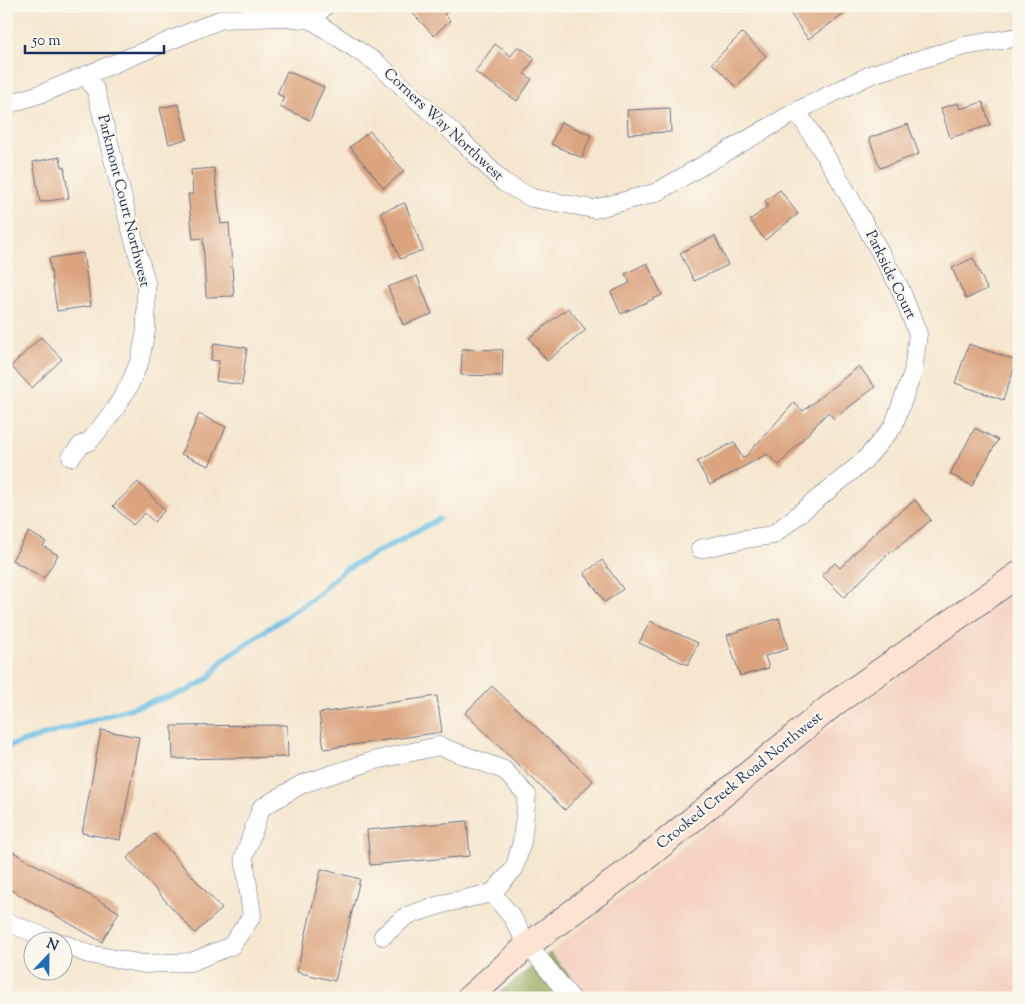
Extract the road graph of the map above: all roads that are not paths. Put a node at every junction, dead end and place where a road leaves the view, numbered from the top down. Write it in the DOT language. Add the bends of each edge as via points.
graph roads {
  1 [pos="325,6"];
  2 [pos="312,20"];
  3 [pos="1019,37"];
  4 [pos="86,75"];
  5 [pos="6,105"];
  6 [pos="797,111"];
  7 [pos="71,457"];
  8 [pos="700,550"];
  9 [pos="1019,574"];
  10 [pos="492,893"];
  11 [pos="6,922"];
  12 [pos="32,932"];
  13 [pos="383,936"];
  14 [pos="528,945"];
  15 [pos="72,948"];
  16 [pos="469,998"];
  17 [pos="571,998"];
  1 -- 2 [label="street"];
  2 -- 4 [label="street, Corners Way Northwest" via="285,17 222,19"];
  2 -- 6 [label="street, Corners Way Northwest" via="377,63 503,182 532,198 594,209 655,193"];
  3 -- 6 [label="street, Corners Way Northwest" via="964,46 872,74"];
  4 -- 5 [label="street, Corners Way Northwest"];
  4 -- 7 [label="street, Parkmont Court Northwest" via="96,91 146,282 146,330 140,360 129,386 90,441"];
  6 -- 8 [label="street, Parkside Court" via="836,171 900,288 918,334 913,372 892,427 862,462 773,535"];
  9 -- 14 [label="street, Crooked Creek Road Northwest" via="835,704 643,860"];
  10 -- 13 [label="street" via="406,916"];
  10 -- 14 [label="street" via="512,917"];
  10 -- 15 [label="street" via="514,869 522,842 527,795 504,770 439,746 376,760 302,784 261,808 244,857 252,916 231,946 190,962 144,964 88,954"];
  11 -- 12 [label="street"];
  14 -- 16 [label="street, Crooked Creek Road Northwest"];
  14 -- 17 [label="street"];
}
